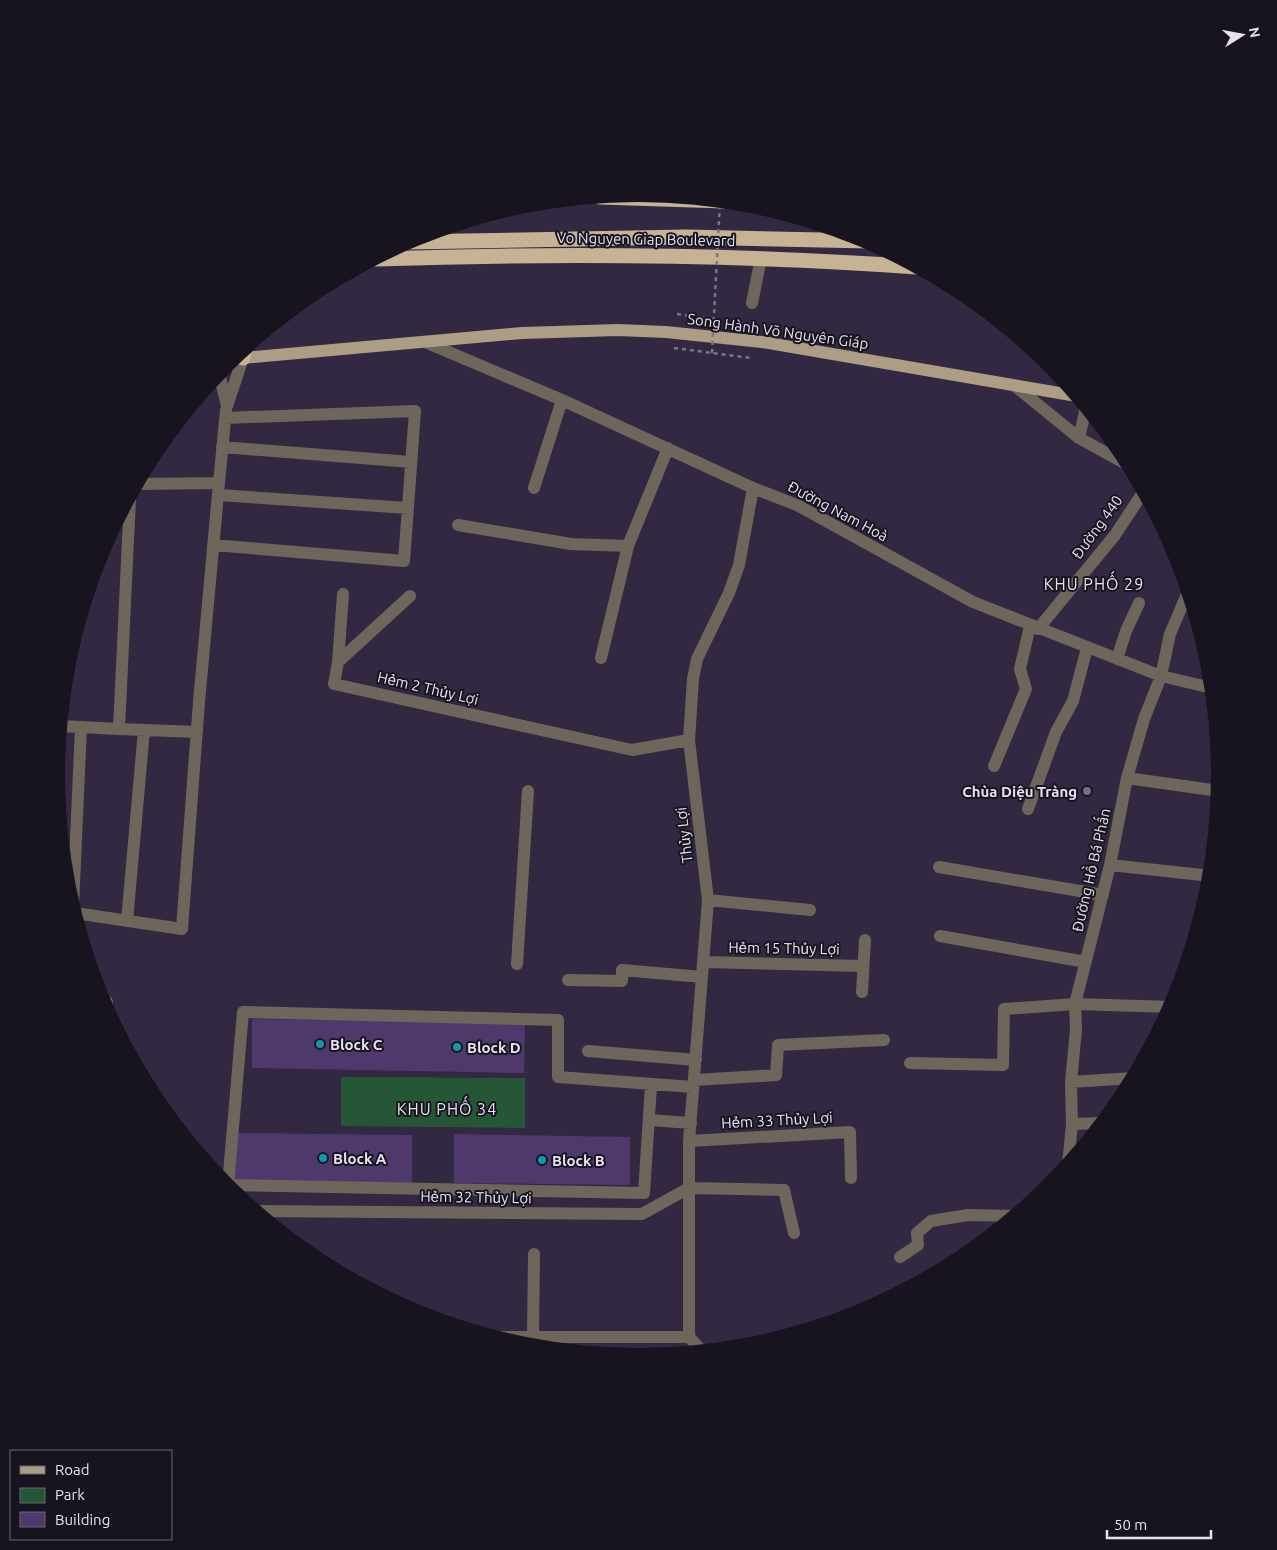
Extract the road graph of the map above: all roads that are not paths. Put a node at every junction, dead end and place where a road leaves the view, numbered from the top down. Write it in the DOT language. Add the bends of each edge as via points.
graph roads {
  1 [pos="846,240"];
  2 [pos="428,242"];
  3 [pos="392,258"];
  4 [pos="761,258"];
  5 [pos="902,266"];
  6 [pos="752,303"];
  7 [pos="425,342"];
  8 [pos="248,355"];
  9 [pos="237,365"];
  10 [pos="221,382"];
  11 [pos="1015,386"];
  12 [pos="1068,394"];
  13 [pos="562,400"];
  14 [pos="226,412"];
  15 [pos="1084,415"];
  16 [pos="1079,438"];
  17 [pos="222,447"];
  18 [pos="668,448"];
  19 [pos="1117,459"];
  20 [pos="411,462"];
  21 [pos="144,484"];
  22 [pos="534,488"];
  23 [pos="753,488"];
  24 [pos="219,489"];
  25 [pos="1140,497"];
  26 [pos="408,508"];
  27 [pos="129,511"];
  28 [pos="458,525"];
  29 [pos="213,545"];
  30 [pos="628,546"];
  31 [pos="343,594"];
  32 [pos="410,596"];
  33 [pos="1185,600"];
  34 [pos="1139,603"];
  35 [pos="1034,628"];
  36 [pos="1087,648"];
  37 [pos="601,658"];
  38 [pos="1117,659"];
  39 [pos="338,662"];
  40 [pos="1161,676"];
  41 [pos="1205,686"];
  42 [pos="67,726"];
  43 [pos="82,727"];
  44 [pos="119,728"];
  45 [pos="144,730"];
  46 [pos="197,732"];
  47 [pos="689,740"];
  48 [pos="994,766"];
  49 [pos="1127,778"];
  50 [pos="1212,790"];
  51 [pos="528,791"];
  52 [pos="1028,809"];
  53 [pos="1110,865"];
  54 [pos="939,867"];
  55 [pos="1203,875"];
  56 [pos="74,877"];
  57 [pos="1103,895"];
  58 [pos="708,900"];
  59 [pos="810,910"];
  60 [pos="83,914"];
  61 [pos="127,921"];
  62 [pos="940,936"];
  63 [pos="865,940"];
  64 [pos="704,962"];
  65 [pos="1086,962"];
  66 [pos="517,964"];
  67 [pos="863,966"];
  68 [pos="702,977"];
  69 [pos="568,980"];
  70 [pos="862,992"];
  71 [pos="1075,1004"];
  72 [pos="1163,1007"];
  73 [pos="884,1040"];
  74 [pos="588,1051"];
  75 [pos="696,1060"];
  76 [pos="910,1063"];
  77 [pos="1125,1079"];
  78 [pos="1071,1082"];
  79 [pos="694,1084"];
  80 [pos="651,1085"];
  81 [pos="649,1120"];
  82 [pos="690,1123"];
  83 [pos="1072,1124"];
  84 [pos="1093,1124"];
  85 [pos="689,1141"];
  86 [pos="1069,1154"];
  87 [pos="229,1176"];
  88 [pos="852,1178"];
  89 [pos="238,1185"];
  90 [pos="689,1188"];
  91 [pos="266,1211"];
  92 [pos="1005,1216"];
  93 [pos="794,1233"];
  94 [pos="534,1254"];
  95 [pos="900,1257"];
  96 [pos="527,1337"];
  97 [pos="533,1337"];
  98 [pos="689,1338"];
  99 [pos="696,1345"];
  1 -- 2 [label="highway, Vo Nguyen Giap Boulevard" via="686,237"];
  3 -- 4 [label="highway, Vo Nguyen Giap Boulevard" via="515,254"];
  4 -- 5 [label="highway, Vo Nguyen Giap Boulevard"];
  4 -- 6 [label="street"];
  7 -- 8 [label="main road, Song Hành Võ Nguyên Giáp"];
  7 -- 11 [label="main road, Song Hành Võ Nguyên Giáp" via="570,331 666,332 762,342"];
  7 -- 13 [label="street, Đường Nam Hoà"];
  9 -- 14 [label="street"];
  10 -- 14 [label="street"];
  11 -- 12 [label="main road, Song Hành Võ Nguyên Giáp"];
  11 -- 16 [label="street"];
  13 -- 18 [label="street, Đường Nam Hoà"];
  13 -- 22 [label="street"];
  14 -- 17 [label="street"];
  14 -- 20 [label="street" via="415,411"];
  15 -- 16 [label="street"];
  16 -- 19 [label="street"];
  17 -- 20 [label="street"];
  17 -- 24 [label="street"];
  18 -- 23 [label="street, Đường Nam Hoà"];
  18 -- 30 [label="street"];
  20 -- 26 [label="street"];
  21 -- 24 [label="street"];
  23 -- 35 [label="street, Đường Nam Hoà" via="797,505 973,602"];
  23 -- 47 [label="street, Thủy Lợi" via="739,565 697,659"];
  24 -- 26 [label="street"];
  24 -- 29 [label="street"];
  25 -- 35 [label="street, Đường 440" via="1115,535"];
  26 -- 29 [label="street" via="404,560"];
  27 -- 44 [label="street"];
  28 -- 30 [label="street" via="571,544"];
  29 -- 46 [label="street"];
  30 -- 37 [label="street"];
  31 -- 39 [label="street"];
  32 -- 39 [label="street"];
  33 -- 40 [label="street, Đường Hồ Bá Phấn" via="1170,634"];
  34 -- 38 [label="street"];
  35 -- 36 [label="street, Đường Nam Hoà"];
  35 -- 48 [label="street" via="1020,669 1026,689"];
  36 -- 38 [label="street, Đường Nam Hoà"];
  36 -- 52 [label="street" via="1073,701 1056,732"];
  38 -- 40 [label="street, Đường Nam Hoà"];
  39 -- 47 [label="street, Hẻm 2 Thủy Lợi" via="334,684 632,750"];
  40 -- 41 [label="street, Đường Nam Hoà"];
  40 -- 49 [label="street, Đường Hồ Bá Phấn"];
  42 -- 43 [label="street"];
  43 -- 44 [label="street"];
  43 -- 56 [label="street"];
  44 -- 45 [label="street"];
  45 -- 46 [label="street"];
  45 -- 61 [label="street"];
  46 -- 61 [label="street" via="182,929"];
  47 -- 58 [label="street, Thủy Lợi"];
  49 -- 50 [label="street"];
  49 -- 53 [label="street, Đường Hồ Bá Phấn"];
  51 -- 66 [label="street"];
  53 -- 55 [label="street"];
  53 -- 57 [label="street, Đường Hồ Bá Phấn"];
  54 -- 57 [label="street"];
  57 -- 65 [label="street, Đường Hồ Bá Phấn"];
  58 -- 59 [label="street"];
  58 -- 64 [label="street, Thủy Lợi"];
  60 -- 61 [label="street"];
  62 -- 65 [label="street"];
  63 -- 67 [label="street"];
  64 -- 67 [label="street, Hẻm 15 Thủy Lợi"];
  64 -- 68 [label="street, Thủy Lợi"];
  65 -- 71 [label="street, Đường Hồ Bá Phấn"];
  67 -- 70 [label="street"];
  68 -- 69 [label="street" via="622,970 622,981"];
  68 -- 75 [label="street, Thủy Lợi"];
  71 -- 72 [label="street"];
  71 -- 76 [label="street" via="1004,1009 1003,1066"];
  71 -- 78 [label="street, Đường Hồ Bá Phấn"];
  73 -- 79 [label="street" via="778,1045 776,1075"];
  74 -- 75 [label="street"];
  75 -- 79 [label="street, Thủy Lợi"];
  77 -- 78 [label="street"];
  78 -- 83 [label="street, Đường Hồ Bá Phấn"];
  79 -- 80 [label="street"];
  79 -- 82 [label="street, Thủy Lợi"];
  80 -- 81 [label="street"];
  80 -- 87 [label="street" via="558,1077 558,1020 242,1012"];
  81 -- 82 [label="street"];
  81 -- 89 [label="street" via="644,1193"];
  82 -- 85 [label="street, Thủy Lợi"];
  83 -- 84 [label="street"];
  83 -- 86 [label="street, Đường Hồ Bá Phấn"];
  85 -- 88 [label="street, Hẻm 33 Thủy Lợi" via="850,1132"];
  85 -- 90 [label="street, Thủy Lợi"];
  90 -- 91 [label="street, Hẻm 32 Thủy Lợi" via="642,1214"];
  90 -- 93 [label="street" via="784,1190"];
  90 -- 98 [label="street, Thủy Lợi"];
  92 -- 95 [label="street" via="968,1215 930,1221 917,1232 918,1245"];
  94 -- 97 [label="street"];
  96 -- 97 [label="street"];
  97 -- 98 [label="street"];
  98 -- 99 [label="street"];
}
